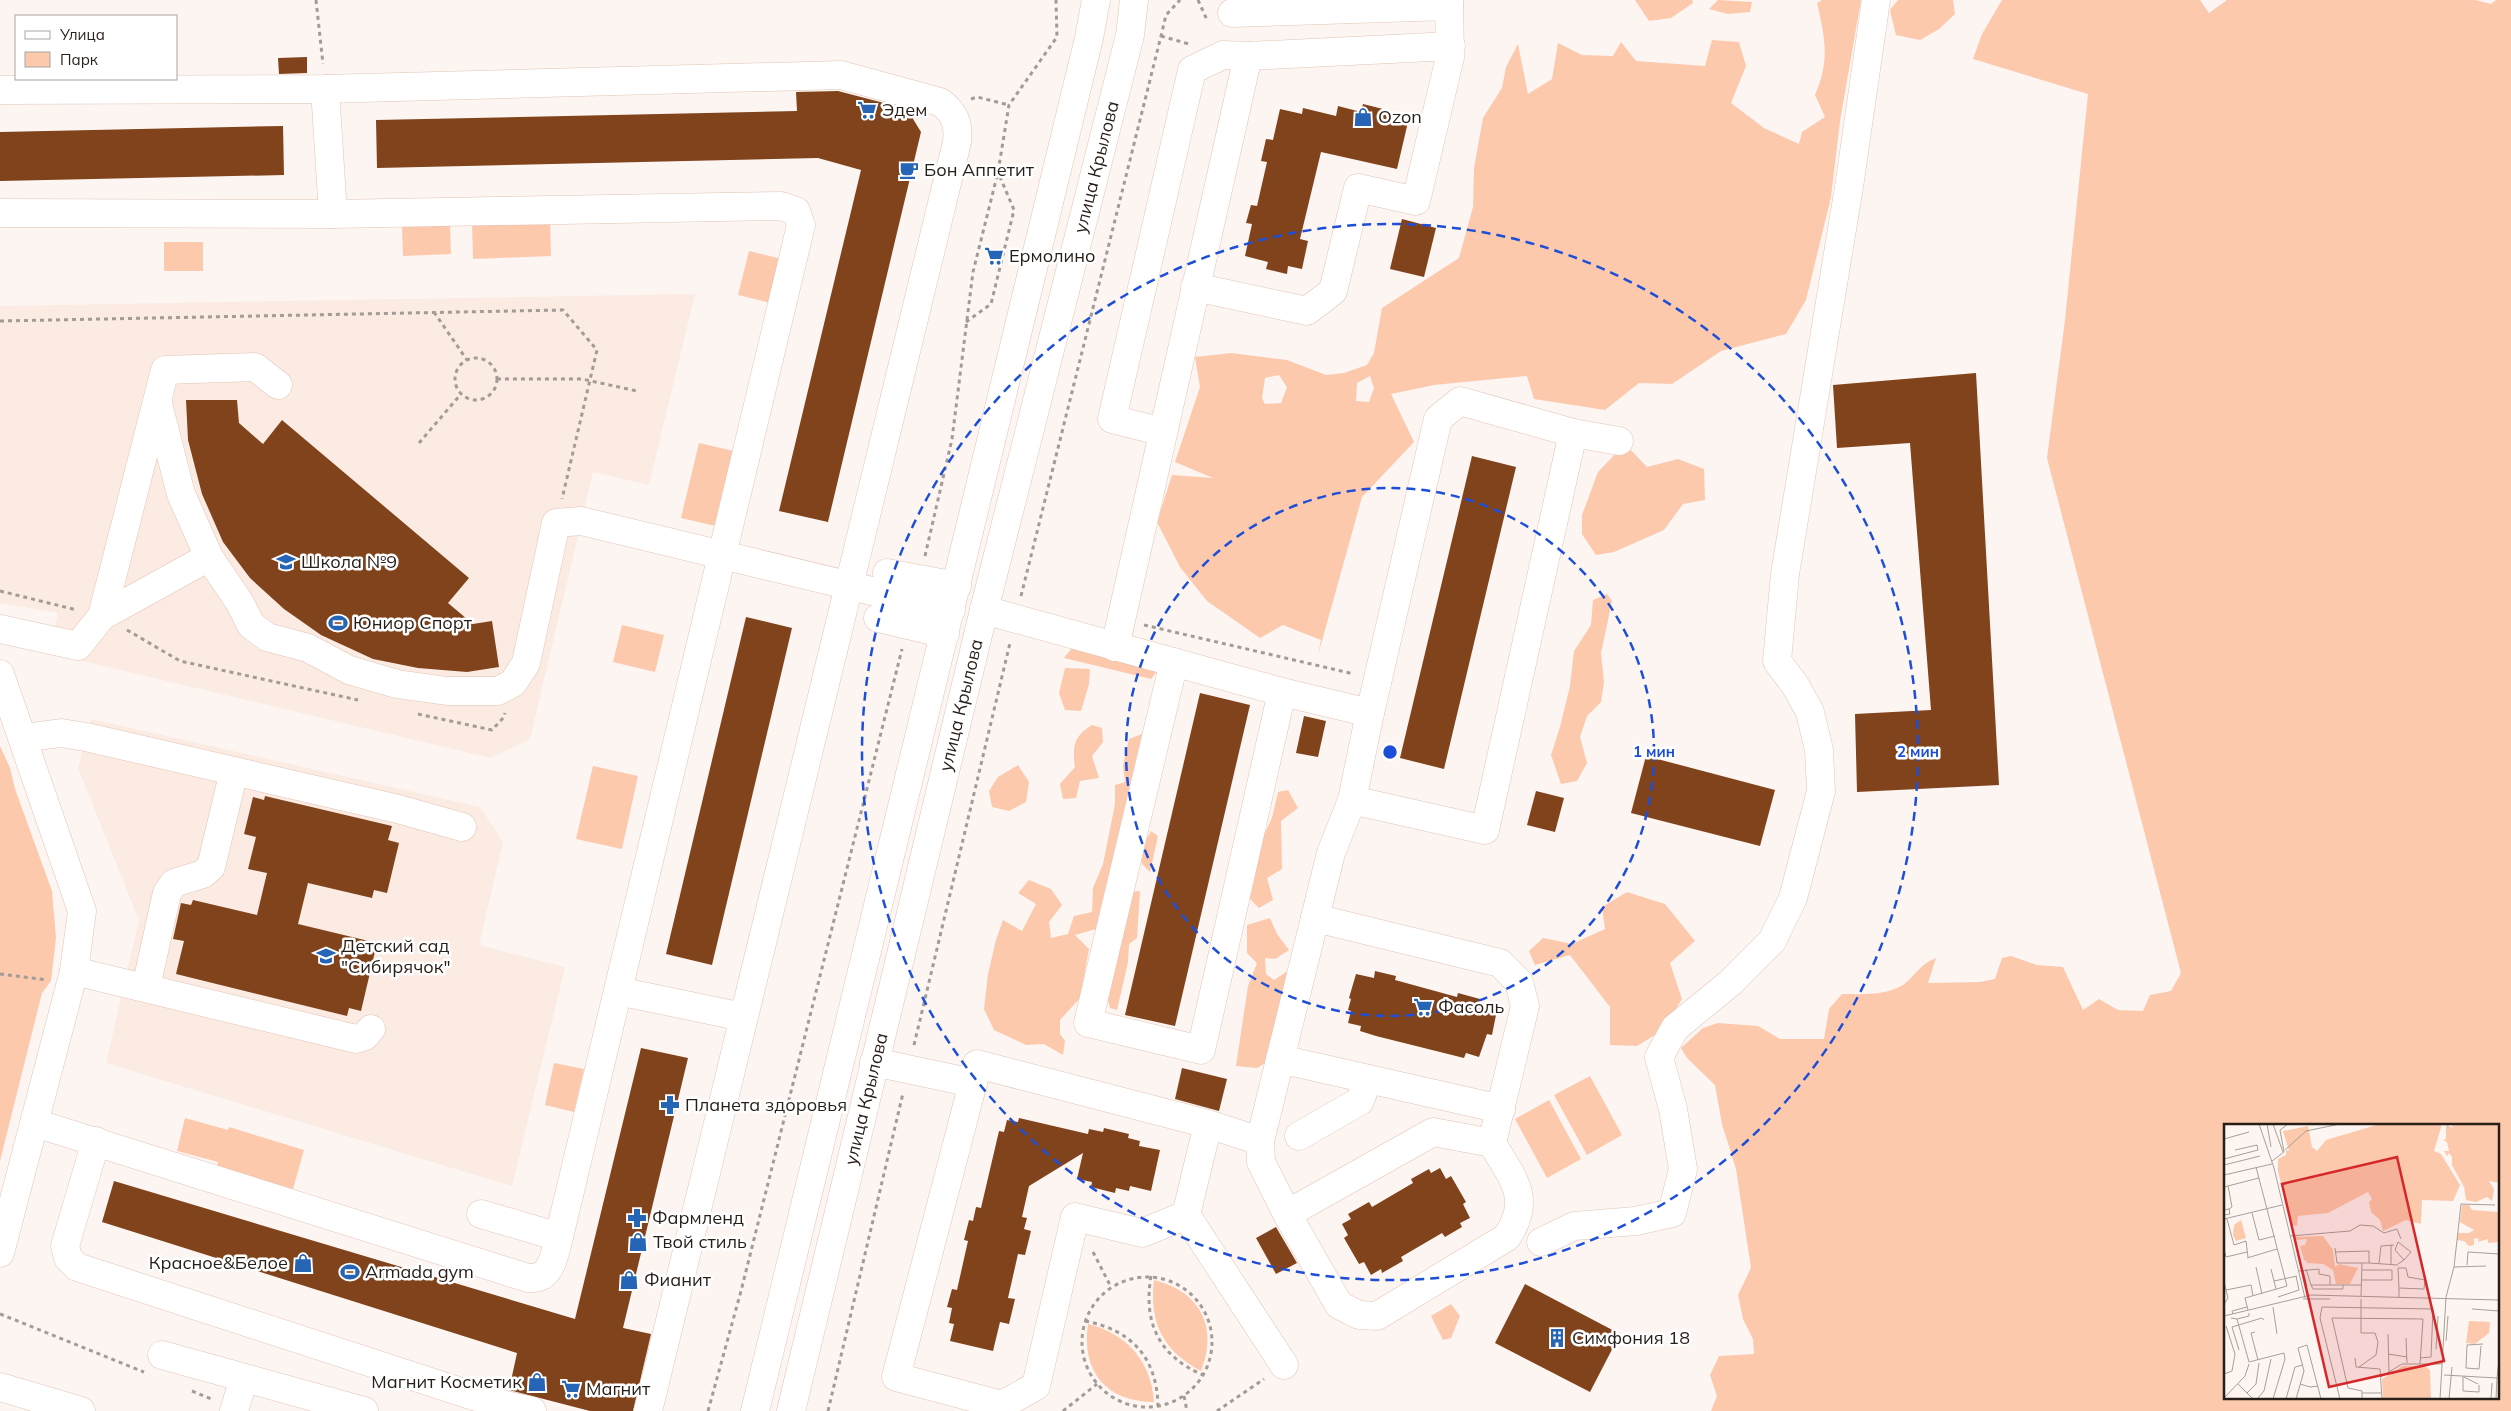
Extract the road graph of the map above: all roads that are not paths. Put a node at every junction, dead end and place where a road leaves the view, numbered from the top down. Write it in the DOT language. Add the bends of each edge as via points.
graph roads {
  1 [pos="1096,0"];
  2 [pos="1134,0"];
  3 [pos="1876,0"];
  4 [pos="1449,3"];
  5 [pos="1232,13"];
  6 [pos="1451,46"];
  7 [pos="1248,56"];
  8 [pos="325,89"];
  9 [pos="0,90"];
  10 [pos="0,213"];
  11 [pos="333,214"];
  12 [pos="1195,287"];
  13 [pos="278,385"];
  14 [pos="158,404"];
  15 [pos="1162,432"];
  16 [pos="1573,433"];
  17 [pos="1618,441"];
  18 [pos="723,555"];
  19 [pos="209,557"];
  20 [pos="887,573"];
  21 [pos="848,585"];
  22 [pos="951,610"];
  23 [pos="984,610"];
  24 [pos="102,616"];
  25 [pos="878,618"];
  26 [pos="0,629"];
  27 [pos="1115,647"];
  28 [pos="1174,662"];
  29 [pos="0,674"];
  30 [pos="1282,692"];
  31 [pos="1370,713"];
  32 [pos="24,738"];
  33 [pos="234,771"];
  34 [pos="1352,800"];
  35 [pos="462,827"];
  36 [pos="1315,918"];
  37 [pos="58,974"];
  38 [pos="146,987"];
  39 [pos="618,991"];
  40 [pos="744,1017"];
  41 [pos="371,1029"];
  42 [pos="1280,1059"];
  43 [pos="874,1062"];
  44 [pos="1368,1079"];
  45 [pos="973,1083"];
  46 [pos="1500,1109"];
  47 [pos="35,1123"];
  48 [pos="1208,1124"];
  49 [pos="1299,1136"];
  50 [pos="1260,1140"];
  51 [pos="96,1142"];
  52 [pos="1492,1144"];
  53 [pos="481,1214"];
  54 [pos="1286,1214"];
  55 [pos="1186,1215"];
  56 [pos="559,1237"];
  57 [pos="1541,1242"];
  58 [pos="0,1253"];
  59 [pos="158,1365"];
  60 [pos="1284,1365"];
  61 [pos="244,1378"];
  62 [pos="0,1387"];
  63 [pos="234,1410"];
  64 [pos="81,1411"];
  65 [pos="364,1411"];
  66 [pos="532,1411"];
  67 [pos="648,1411"];
  68 [pos="755,1411"];
  69 [pos="792,1411"];
  1 -- 22 [label="main road, улица Крылова"];
  2 -- 23 [label="main road, улица Крылова" via="1130,35"];
  3 -- 57 [label="main road" via="1846,207 1785,574 1777,661 1810,712 1819,750 1821,791 1793,898 1772,941 1675,1028 1659,1057 1673,1109 1683,1169 1672,1213 1636,1222 1574,1226"];
  4 -- 5 [label="main road"];
  4 -- 6 [label="main road"];
  6 -- 7 [label="main road"];
  6 -- 12 [label="main road" via="1416,201 1358,188 1333,291 1307,311"];
  7 -- 12 [label="main road"];
  7 -- 15 [label="main road" via="1223,55 1192,70 1112,419"];
  8 -- 9 [label="main road"];
  8 -- 11 [label="main road"];
  8 -- 21 [label="main road" via="840,75 940,102 949,108 958,129 956,142"];
  10 -- 11 [label="main road"];
  11 -- 18 [label="main road" via="781,206 796,211 801,225"];
  12 -- 15 [label="main road"];
  13 -- 14 [label="main road" via="255,367 165,370"];
  14 -- 19 [label="main road" via="181,494"];
  14 -- 24 [label="main road"];
  15 -- 27 [label="main road"];
  16 -- 17 [label="main road"];
  16 -- 31 [label="main road" via="1460,401 1438,419"];
  16 -- 34 [label="main road" via="1485,830"];
  18 -- 19 [label="main road" via="581,521 556,523 526,662 513,683 498,691 447,691 398,684 349,670 308,648 267,638 251,626 240,603"];
  18 -- 21 [label="main road"];
  18 -- 39 [label="main road"];
  19 -- 24 [label="main road"];
  20 -- 22 [label="main road" via="920,579"];
  21 -- 22 [label="main road"];
  21 -- 40 [label="main road"];
  22 -- 25 [label="main road" via="908,626"];
  22 -- 68 [label="main road, улица Крылова"];
  23 -- 27 [label="main road"];
  23 -- 43 [label="main road, улица Крылова"];
  24 -- 26 [label="main road" via="78,646"];
  27 -- 28 [label="main road"];
  28 -- 30 [label="main road"];
  28 -- 30 [label="main road" via="1088,1023 1201,1050"];
  29 -- 32 [label="main road"];
  30 -- 31 [label="main road"];
  31 -- 34 [label="main road"];
  32 -- 33 [label="main road" via="61,733"];
  32 -- 37 [label="main road" via="82,910"];
  33 -- 35 [label="main road"];
  33 -- 38 [label="main road" via="211,867 203,874 174,883 167,893"];
  34 -- 36 [label="main road" via="1331,853"];
  36 -- 42 [label="main road"];
  36 -- 46 [label="main road" via="1500,963 1519,982 1525,1006"];
  37 -- 38 [label="main road"];
  37 -- 47 [label="main road"];
  38 -- 41 [label="main road" via="356,1039"];
  39 -- 40 [label="main road"];
  39 -- 56 [label="main road"];
  40 -- 67 [label="main road"];
  42 -- 44 [label="main road"];
  42 -- 50 [label="main road"];
  43 -- 45 [label="main road"];
  43 -- 69 [label="main road, улица Крылова"];
  44 -- 46 [label="main road"];
  44 -- 49 [label="main road" via="1360,1101"];
  45 -- 48 [label="main road" via="977,1064"];
  45 -- 55 [label="main road" via="896,1377 1002,1405 1036,1386 1075,1217 1142,1233"];
  46 -- 52 [label="main road"];
  47 -- 51 [label="main road"];
  47 -- 58 [label="main road"];
  48 -- 50 [label="main road"];
  48 -- 55 [label="main road"];
  50 -- 54 [label="main road" via="1261,1162"];
  51 -- 56 [label="main road" via="528,1278 537,1279 545,1275"];
  51 -- 66 [label="main road" via="65,1246 68,1258 77,1267 492,1402"];
  52 -- 54 [label="main road" via="1432,1132"];
  52 -- 54 [label="main road" via="1519,1190 1517,1222 1507,1237 1376,1316 1359,1315 1340,1305"];
  53 -- 56 [label="main road"];
  55 -- 60 [label="main road"];
  59 -- 61 [label="main road"];
  61 -- 63 [label="main road"];
  61 -- 65 [label="main road"];
  62 -- 64 [label="main road"];
}
